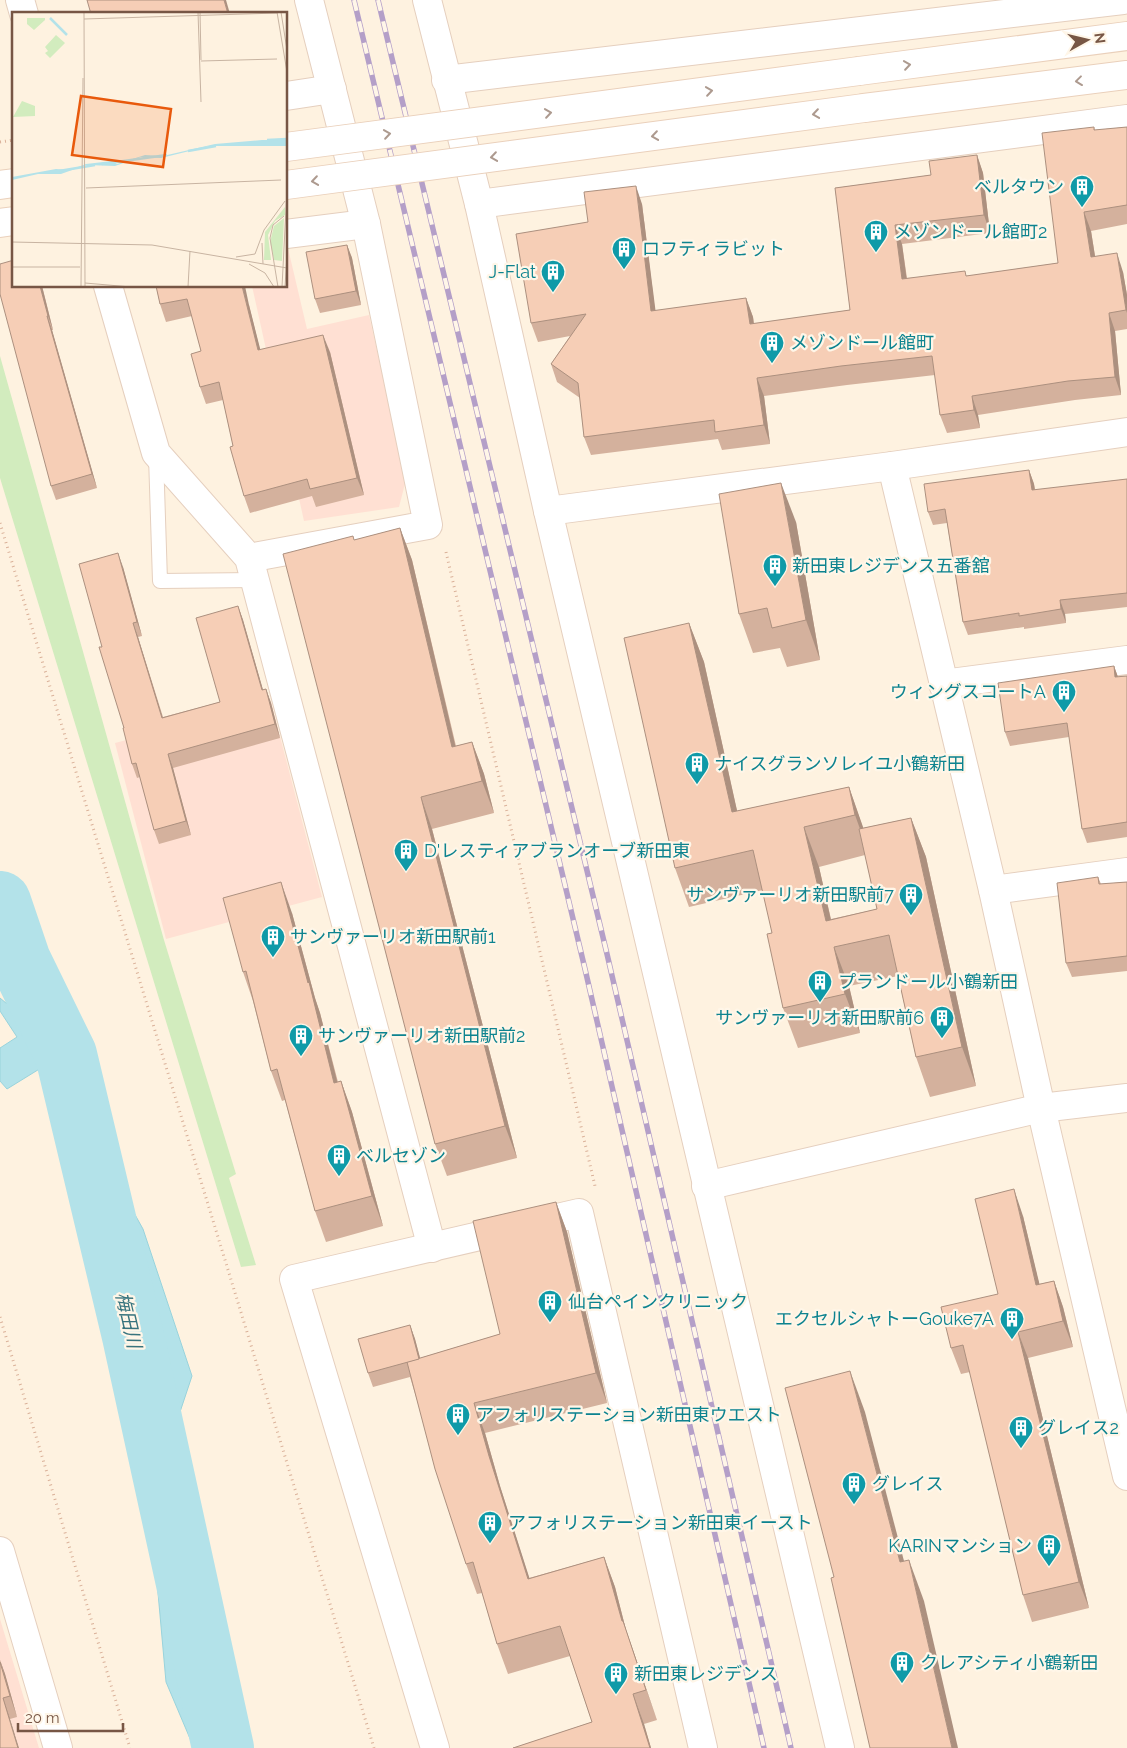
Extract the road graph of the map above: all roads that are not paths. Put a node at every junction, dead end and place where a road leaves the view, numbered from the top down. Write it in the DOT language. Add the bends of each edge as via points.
graph roads {
  1 [pos="309,0"];
  2 [pos="427,0"];
  3 [pos="1123,0"];
  4 [pos="1127,36"];
  5 [pos="1127,75"];
  6 [pos="446,80"];
  7 [pos="332,89"];
  8 [pos="288,96"];
  9 [pos="1127,120"];
  10 [pos="288,147"];
  11 [pos="288,185"];
  12 [pos="479,204"];
  13 [pos="366,224"];
  14 [pos="288,234"];
  15 [pos="109,288"];
  16 [pos="1127,432"];
  17 [pos="156,453"];
  18 [pos="892,466"];
  19 [pos="548,512"];
  20 [pos="252,569"];
  21 [pos="1127,660"];
  22 [pos="943,684"];
  23 [pos="1127,872"];
  24 [pos="993,890"];
  25 [pos="1127,1098"];
  26 [pos="1041,1108"];
  27 [pos="706,1186"];
  28 [pos="432,1248"];
  29 [pos="1127,1476"];
  30 [pos="0,1551"];
  31 [pos="58,1748"];
  32 [pos="435,1748"];
  33 [pos="703,1748"];
  34 [pos="840,1748"];
  1 -- 7 [label="street"];
  2 -- 6 [label="street"];
  3 -- 6 [label="street"];
  10 -- 4 [label="street, one-way, bridge"];
  5 -- 11 [label="street, one-way, bridge"];
  6 -- 12 [label="street"];
  7 -- 8 [label="street"];
  7 -- 13 [label="street"];
  9 -- 12 [label="street"];
  12 -- 19 [label="street"];
  13 -- 14 [label="street"];
  13 -- 20 [label="street" via="428,525"];
  15 -- 17 [label="street"];
  16 -- 18 [label="street"];
  17 -- 20 [label="street"];
  17 -- 20 [label="lane" via="160,581"];
  18 -- 19 [label="street"];
  18 -- 22 [label="street"];
  19 -- 27 [label="street"];
  20 -- 28 [label="street"];
  21 -- 22 [label="street"];
  22 -- 24 [label="street"];
  23 -- 24 [label="street"];
  24 -- 26 [label="street"];
  25 -- 26 [label="street"];
  26 -- 27 [label="street"];
  26 -- 29 [label="street"];
  27 -- 34 [label="street"];
  28 -- 32 [label="street" via="294,1279"];
  28 -- 33 [label="street" via="578,1213"];
  30 -- 31 [label="street"];
}
